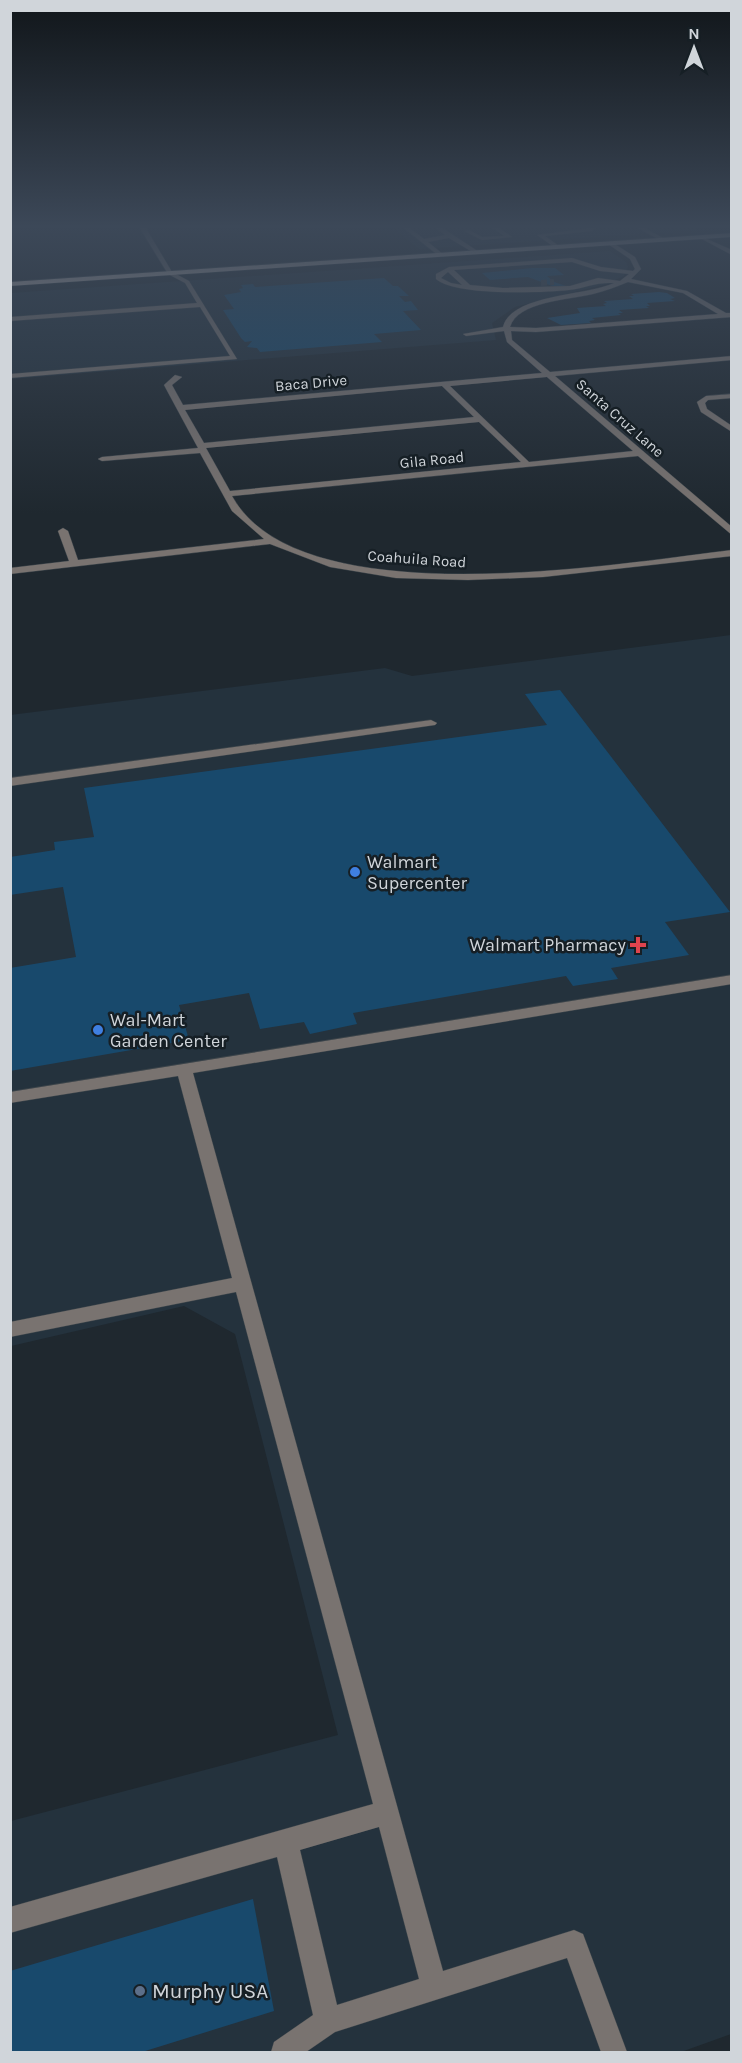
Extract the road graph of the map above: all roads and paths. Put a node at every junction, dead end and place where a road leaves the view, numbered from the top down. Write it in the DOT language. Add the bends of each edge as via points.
graph roads {
  1 [pos="212,321"];
  2 [pos="508,321"];
  3 [pos="648,321"];
  4 [pos="732,323"];
  5 [pos="506,329"];
  6 [pos="466,334"];
  7 [pos="603,334"];
  8 [pos="521,340"];
  9 [pos="509,341"];
  10 [pos="732,358"];
  11 [pos="147,374"];
  12 [pos="548,374"];
  13 [pos="162,375"];
  14 [pos="10,376"];
  15 [pos="444,384"];
  16 [pos="10,385"];
  17 [pos="732,396"];
  18 [pos="180,408"];
  19 [pos="481,420"];
  20 [pos="732,430"];
  21 [pos="202,448"];
  22 [pos="640,453"];
  23 [pos="102,459"];
  24 [pos="527,464"];
  25 [pos="228,494"];
  26 [pos="63,531"];
  27 [pos="732,532"];
  28 [pos="270,541"];
  29 [pos="732,553"];
  30 [pos="74,563"];
  31 [pos="10,571"];
  32 [pos="431,723"];
  33 [pos="10,782"];
  34 [pos="732,979"];
  35 [pos="184,1069"];
  36 [pos="10,1098"];
  37 [pos="243,1283"];
  38 [pos="10,1330"];
  39 [pos="387,1812"];
  40 [pos="286,1842"];
  41 [pos="10,1920"];
  42 [pos="435,1988"];
  43 [pos="328,2021"];
  44 [pos="284,2052"];
  45 [pos="614,2052"];
  1 -- 14 [label="street" via="236,358"];
  2 -- 5 [label="street"];
  3 -- 5 [label="street"];
  4 -- 7 [label="street"];
  5 -- 6 [label="street"];
  5 -- 9 [label="street"];
  8 -- 9 [label="street"];
  9 -- 12 [label="street, Santa Cruz Lane"];
  10 -- 12 [label="street, Baca Drive"];
  11 -- 16 [label="street"];
  12 -- 15 [label="street, Baca Drive"];
  12 -- 22 [label="street, Santa Cruz Lane"];
  13 -- 18 [label="street, Coahuila Road" via="178,377 168,385"];
  15 -- 18 [label="street, Baca Drive"];
  15 -- 19 [label="street"];
  17 -- 20 [label="street" via="700,402 704,410"];
  18 -- 21 [label="street, Coahuila Road"];
  19 -- 21 [label="street"];
  19 -- 24 [label="street"];
  21 -- 23 [label="street"];
  21 -- 25 [label="street, Coahuila Road"];
  22 -- 24 [label="street, Gila Road"];
  22 -- 27 [label="street, Santa Cruz Lane"];
  24 -- 25 [label="street, Gila Road"];
  25 -- 28 [label="street, Coahuila Road" via="244,522"];
  26 -- 30 [label="street"];
  28 -- 29 [label="street, Coahuila Road" via="315,560 351,569 432,579 516,576"];
  28 -- 30 [label="street"];
  30 -- 31 [label="street"];
  32 -- 33 [label="street"];
  34 -- 35 [label="street"];
  35 -- 36 [label="street"];
  35 -- 37 [label="street"];
  37 -- 38 [label="street"];
  37 -- 39 [label="street"];
  39 -- 40 [label="street"];
  39 -- 42 [label="street"];
  40 -- 41 [label="street"];
  40 -- 43 [label="street"];
  42 -- 43 [label="street"];
  42 -- 45 [label="street" via="574,1943"];
  43 -- 44 [label="street"];
}
